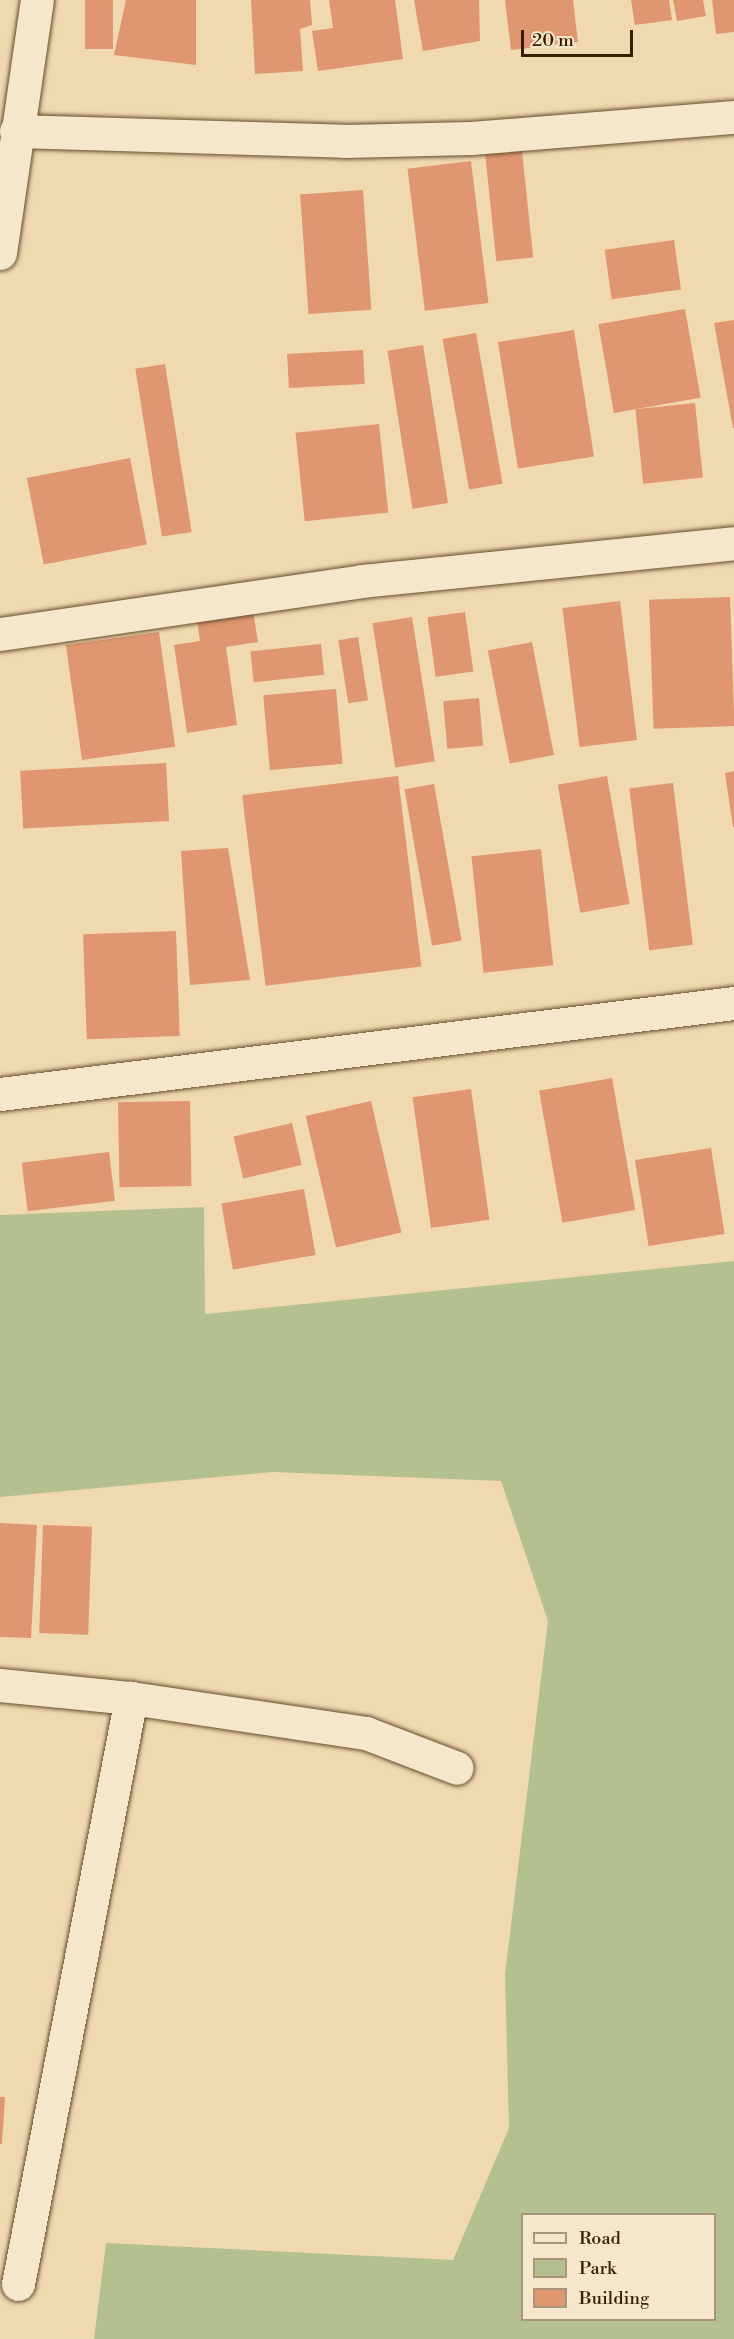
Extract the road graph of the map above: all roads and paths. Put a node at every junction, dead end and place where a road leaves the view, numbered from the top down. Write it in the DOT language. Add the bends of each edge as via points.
graph roads {
  1 [pos="37,0"];
  2 [pos="734,117"];
  3 [pos="16,131"];
  4 [pos="0,253"];
  5 [pos="734,543"];
  6 [pos="0,634"];
  7 [pos="734,1003"];
  8 [pos="0,1094"];
  9 [pos="0,1685"];
  10 [pos="131,1698"];
  11 [pos="457,1768"];
  12 [pos="18,2284"];
  1 -- 3 [label="street"];
  2 -- 3 [label="street" via="471,138 345,141"];
  3 -- 4 [label="street"];
  5 -- 6 [label="street" via="362,581"];
  7 -- 8 [label="street"];
  9 -- 10 [label="street"];
  10 -- 11 [label="street" via="366,1733"];
  10 -- 12 [label="street"];
}
